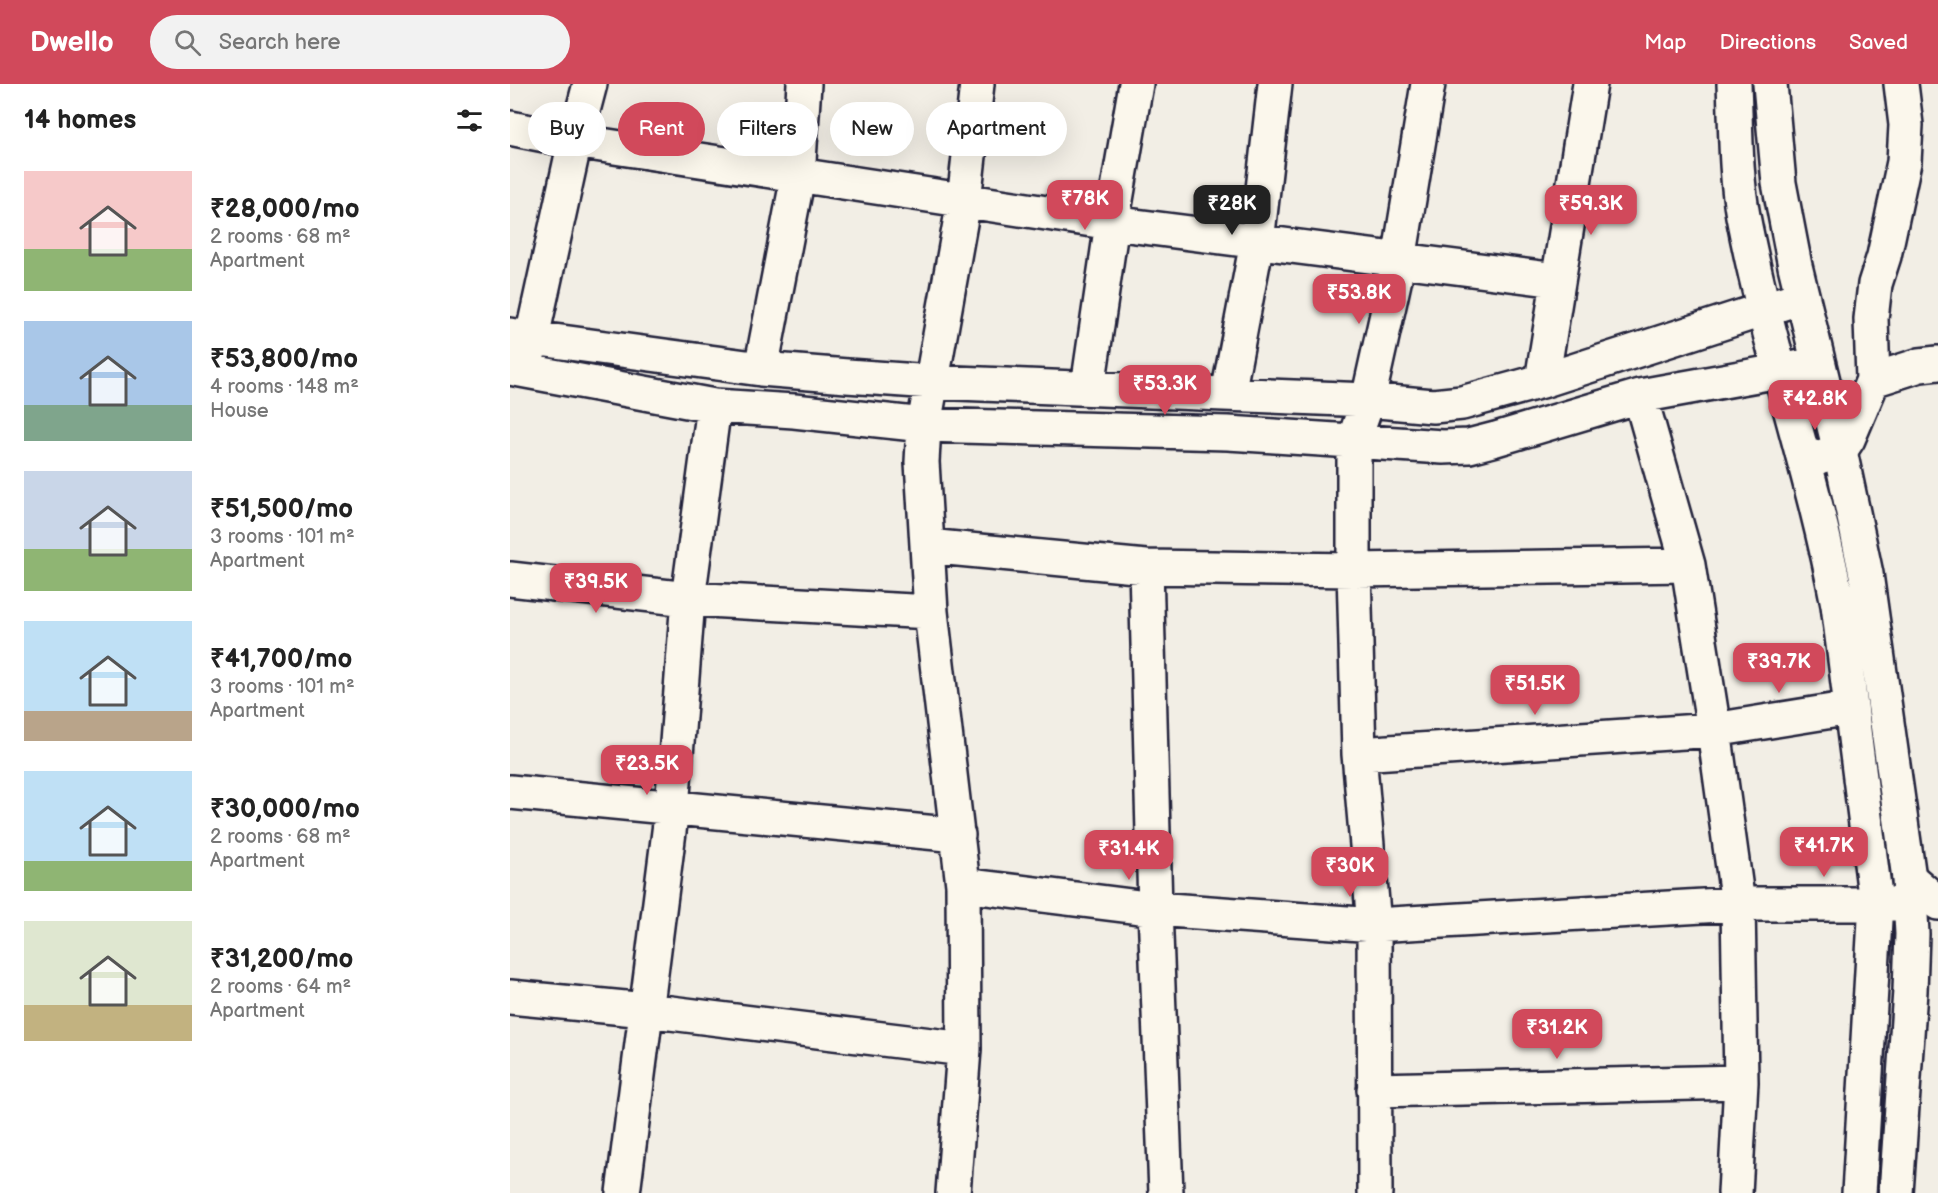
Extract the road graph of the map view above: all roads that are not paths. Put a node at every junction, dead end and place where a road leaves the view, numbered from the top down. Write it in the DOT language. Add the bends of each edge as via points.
graph roads {
  1 [pos="590,84"];
  2 [pos="804,84"];
  3 [pos="977,84"];
  4 [pos="1136,84"];
  5 [pos="1275,84"];
  6 [pos="1428,84"];
  7 [pos="1590,84"];
  8 [pos="1734,84"];
  9 [pos="1770,84"];
  10 [pos="1901,84"];
  11 [pos="585,102"];
  12 [pos="510,128"];
  13 [pos="528,132"];
  14 [pos="606,146"];
  15 [pos="571,156"];
  16 [pos="798,176"];
  17 [pos="964,201"];
  18 [pos="1112,223"];
  19 [pos="1257,242"];
  20 [pos="1399,260"];
  21 [pos="1557,280"];
  22 [pos="1802,297"];
  23 [pos="1763,310"];
  24 [pos="520,337"];
  25 [pos="1938,363"];
  26 [pos="1818,364"];
  27 [pos="517,369"];
  28 [pos="761,369"];
  29 [pos="1781,372"];
  30 [pos="1873,380"];
  31 [pos="1542,381"];
  32 [pos="932,382"];
  33 [pos="1088,387"];
  34 [pos="1228,394"];
  35 [pos="1640,396"];
  36 [pos="1368,400"];
  37 [pos="714,406"];
  38 [pos="924,425"];
  39 [pos="1354,440"];
  40 [pos="1840,451"];
  41 [pos="1805,461"];
  42 [pos="927,546"];
  43 [pos="1688,565"];
  44 [pos="1146,567"];
  45 [pos="1354,570"];
  46 [pos="510,579"];
  47 [pos="688,599"];
  48 [pos="931,612"];
  49 [pos="1851,708"];
  50 [pos="1714,730"];
  51 [pos="1359,754"];
  52 [pos="510,792"];
  53 [pos="672,808"];
  54 [pos="958,835"];
  55 [pos="963,885"];
  56 [pos="1919,895"];
  57 [pos="1876,903"];
  58 [pos="1738,904"];
  59 [pos="1155,909"];
  60 [pos="1374,925"];
  61 [pos="510,997"];
  62 [pos="646,1010"];
  63 [pos="964,1049"];
  64 [pos="1741,1082"];
  65 [pos="1374,1090"];
  66 [pos="622,1193"];
  67 [pos="953,1193"];
  68 [pos="1166,1193"];
  69 [pos="1375,1193"];
  70 [pos="1735,1193"];
  71 [pos="1859,1193"];
  72 [pos="1896,1193"];
  1 -- 11 [label="street"];
  2 -- 16 [label="street"];
  3 -- 17 [label="street"];
  4 -- 18 [label="street"];
  5 -- 19 [label="street"];
  6 -- 20 [label="street"];
  7 -- 21 [label="street"];
  8 -- 23 [label="street" via="1742,213"];
  9 -- 22 [label="street" via="1779,183"];
  10 -- 30 [label="street" via="1906,125 1904,162 1875,284 1871,319"];
  12 -- 13 [label="street"];
  14 -- 16 [label="street"];
  15 -- 24 [label="street"];
  16 -- 17 [label="street"];
  16 -- 28 [label="street"];
  17 -- 18 [label="street"];
  17 -- 32 [label="street"];
  18 -- 19 [label="street"];
  18 -- 33 [label="street"];
  19 -- 20 [label="street"];
  19 -- 34 [label="street"];
  20 -- 21 [label="street"];
  20 -- 36 [label="street"];
  21 -- 31 [label="street"];
  22 -- 23 [label="street"];
  22 -- 26 [label="street"];
  23 -- 29 [label="street"];
  23 -- 31 [label="street"];
  24 -- 27 [label="street"];
  24 -- 28 [label="street"];
  25 -- 30 [label="street"];
  26 -- 29 [label="street"];
  26 -- 40 [label="street"];
  27 -- 37 [label="street"];
  28 -- 32 [label="street"];
  29 -- 35 [label="street"];
  29 -- 41 [label="street"];
  30 -- 40 [label="street"];
  31 -- 36 [label="street" via="1462,403 1433,406"];
  32 -- 33 [label="street"];
  32 -- 38 [label="street"];
  33 -- 34 [label="street"];
  34 -- 36 [label="street"];
  35 -- 39 [label="street" via="1469,446"];
  35 -- 43 [label="street"];
  36 -- 39 [label="street"];
  37 -- 38 [label="street"];
  37 -- 47 [label="street"];
  38 -- 39 [label="street"];
  38 -- 42 [label="street"];
  39 -- 45 [label="street"];
  40 -- 41 [label="street"];
  40 -- 56 [label="street" via="1866,574"];
  41 -- 49 [label="street" via="1838,605"];
  42 -- 44 [label="street"];
  42 -- 48 [label="street"];
  43 -- 45 [label="street"];
  43 -- 50 [label="street"];
  44 -- 45 [label="street"];
  44 -- 59 [label="street"];
  45 -- 51 [label="street"];
  46 -- 47 [label="street"];
  47 -- 48 [label="street"];
  47 -- 53 [label="street"];
  48 -- 54 [label="street"];
  49 -- 50 [label="street"];
  49 -- 57 [label="street"];
  50 -- 51 [label="street"];
  50 -- 58 [label="street"];
  51 -- 60 [label="street"];
  52 -- 53 [label="street"];
  53 -- 54 [label="street"];
  53 -- 62 [label="street"];
  54 -- 55 [label="street"];
  55 -- 59 [label="street"];
  55 -- 63 [label="street"];
  56 -- 57 [label="street"];
  56 -- 72 [label="street" via="1912,934"];
  57 -- 58 [label="street"];
  57 -- 71 [label="street"];
  58 -- 60 [label="street"];
  58 -- 64 [label="street"];
  59 -- 60 [label="street"];
  59 -- 68 [label="street"];
  60 -- 65 [label="street"];
  61 -- 62 [label="street"];
  62 -- 63 [label="street"];
  62 -- 66 [label="street"];
  63 -- 67 [label="street"];
  64 -- 65 [label="street"];
  64 -- 70 [label="street"];
  65 -- 69 [label="street"];
}
